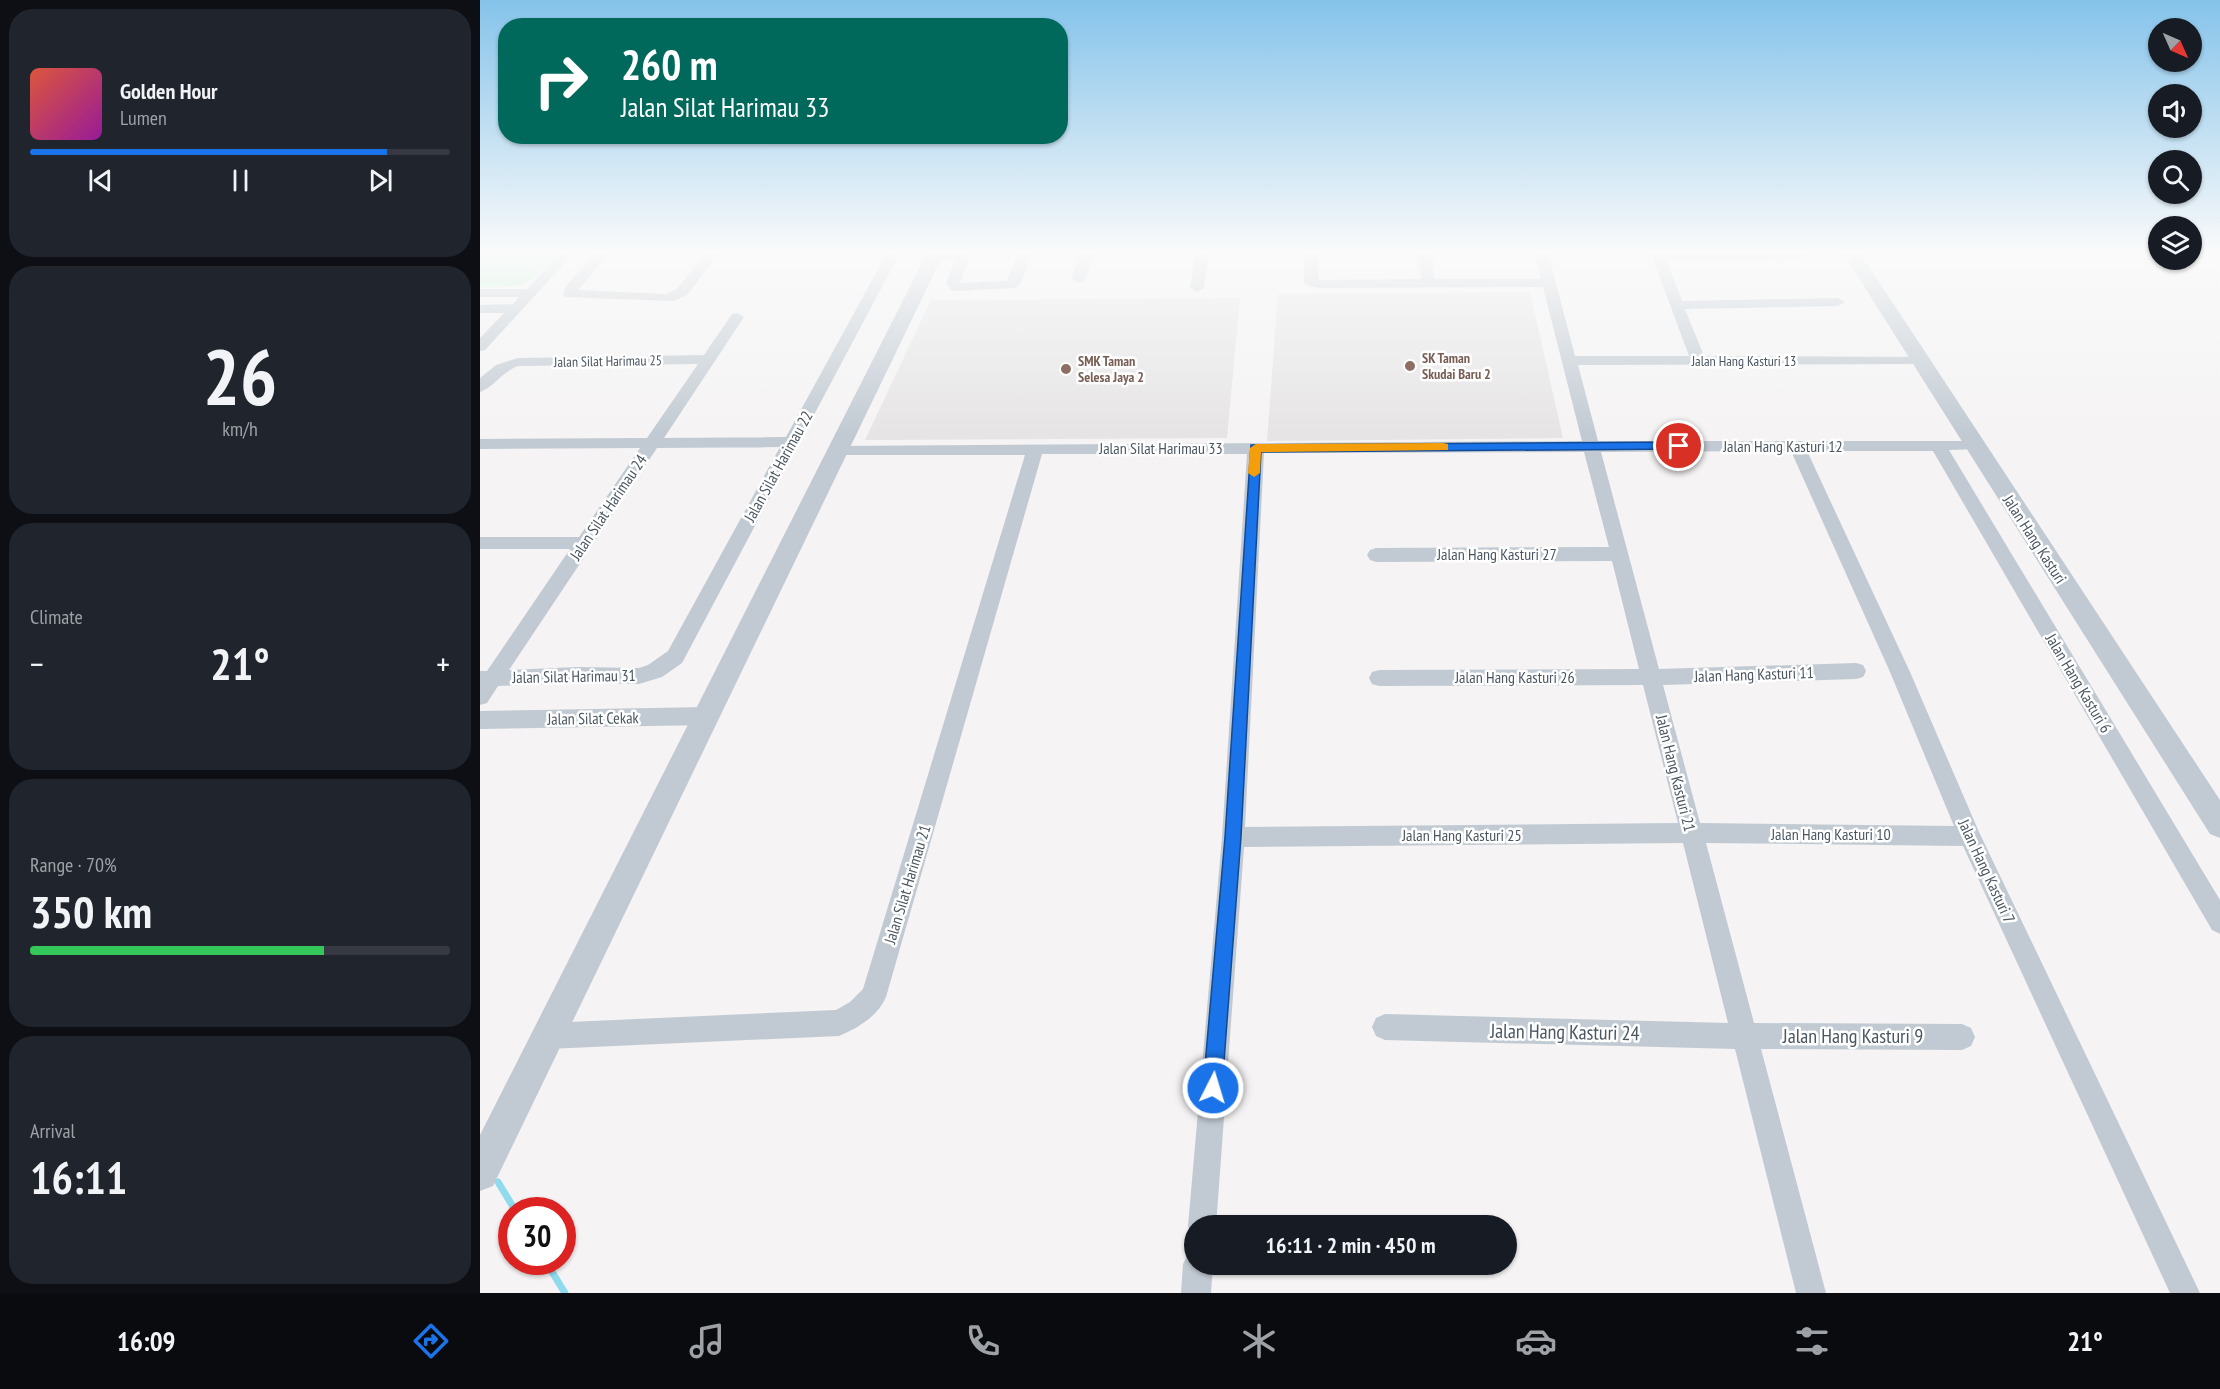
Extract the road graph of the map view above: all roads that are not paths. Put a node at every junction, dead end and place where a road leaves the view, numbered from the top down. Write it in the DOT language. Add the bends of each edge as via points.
graph roads {
  1 [pos="512,313"];
  2 [pos="861,313"];
  3 [pos="906,313"];
  4 [pos="1557,313"];
  5 [pos="1681,313"];
  6 [pos="1890,313"];
  7 [pos="737,317"];
  8 [pos="480,347"];
  9 [pos="709,359"];
  10 [pos="1920,360"];
  11 [pos="1569,361"];
  12 [pos="1698,361"];
  13 [pos="480,387"];
  14 [pos="791,442"];
  15 [pos="652,443"];
  16 [pos="480,444"];
  17 [pos="1938,445"];
  18 [pos="1974,445"];
  19 [pos="1592,446"];
  20 [pos="1796,446"];
  21 [pos="1256,448"];
  22 [pos="1035,449"];
  23 [pos="839,450"];
  24 [pos="480,543"];
  25 [pos="584,543"];
  26 [pos="1619,554"];
  27 [pos="1376,555"];
  28 [pos="655,671"];
  29 [pos="1856,671"];
  30 [pos="1651,677"];
  31 [pos="1379,678"];
  32 [pos="486,679"];
  33 [pos="480,697"];
  34 [pos="707,716"];
  35 [pos="480,720"];
  36 [pos="2220,825"];
  37 [pos="1692,833"];
  38 [pos="1970,836"];
  39 [pos="1233,837"];
  40 [pos="2220,922"];
  41 [pos="1385,1027"];
  42 [pos="548,1036"];
  43 [pos="1744,1036"];
  44 [pos="1962,1037"];
  45 [pos="480,1173"];
  46 [pos="1203,1215"];
  47 [pos="1197,1275"];
  48 [pos="1196,1293"];
  49 [pos="1811,1293"];
  50 [pos="2185,1293"];
  1 -- 8 [label="street"];
  2 -- 14 [label="street, Jalan Silat Harimau 22"];
  3 -- 23 [label="street"];
  4 -- 11 [label="street, Jalan Hang Kasturi 21"];
  5 -- 12 [label="street"];
  6 -- 10 [label="street, Jalan Hang Kasturi"];
  7 -- 9 [label="street, Jalan Silat Harimau 24"];
  9 -- 13 [label="street, Jalan Silat Harimau 25" via="508,364"];
  9 -- 15 [label="street, Jalan Silat Harimau 24"];
  10 -- 12 [label="street, Jalan Hang Kasturi 13"];
  10 -- 18 [label="street, Jalan Hang Kasturi"];
  11 -- 12 [label="street, Jalan Hang Kasturi 13"];
  11 -- 19 [label="street, Jalan Hang Kasturi 21"];
  14 -- 15 [label="street"];
  14 -- 28 [label="street, Jalan Silat Harimau 22" via="675,657"];
  15 -- 16 [label="street"];
  15 -- 25 [label="street, Jalan Silat Harimau 24"];
  17 -- 18 [label="street, Jalan Hang Kasturi 12"];
  17 -- 20 [label="street, Jalan Hang Kasturi 12"];
  17 -- 40 [label="street, Jalan Hang Kasturi 6"];
  18 -- 36 [label="street, Jalan Hang Kasturi"];
  19 -- 20 [label="street, Jalan Hang Kasturi 12"];
  19 -- 21 [label="street, Jalan Silat Harimau 33"];
  19 -- 26 [label="street, Jalan Hang Kasturi 21"];
  20 -- 38 [label="street, Jalan Hang Kasturi 7"];
  21 -- 22 [label="street, Jalan Silat Harimau 33"];
  21 -- 39 [label="street"];
  22 -- 23 [label="street, Jalan Silat Harimau 33"];
  22 -- 42 [label="street, Jalan Silat Harimau 21" via="873,997 839,1023"];
  23 -- 34 [label="street"];
  24 -- 25 [label="street"];
  25 -- 32 [label="street, Jalan Silat Harimau 24"];
  26 -- 27 [label="street, Jalan Hang Kasturi 27"];
  26 -- 30 [label="street, Jalan Hang Kasturi 21"];
  28 -- 32 [label="street, Jalan Silat Harimau 31" via="639,676"];
  29 -- 30 [label="street, Jalan Hang Kasturi 11"];
  30 -- 31 [label="street, Jalan Hang Kasturi 26"];
  30 -- 37 [label="street, Jalan Hang Kasturi 21"];
  32 -- 33 [label="street, Jalan Silat Harimau 24"];
  34 -- 35 [label="street, Jalan Silat Cekak"];
  34 -- 42 [label="street"];
  37 -- 38 [label="street, Jalan Hang Kasturi 10"];
  37 -- 39 [label="street, Jalan Hang Kasturi 25"];
  37 -- 43 [label="street, Jalan Hang Kasturi 21"];
  38 -- 50 [label="street, Jalan Hang Kasturi 7"];
  39 -- 46 [label="street"];
  41 -- 43 [label="street, Jalan Hang Kasturi 24"];
  42 -- 45 [label="street"];
  43 -- 44 [label="street, Jalan Hang Kasturi 9"];
  43 -- 49 [label="street, Jalan Hang Kasturi 21"];
  47 -- 48 [label="street"];
}
